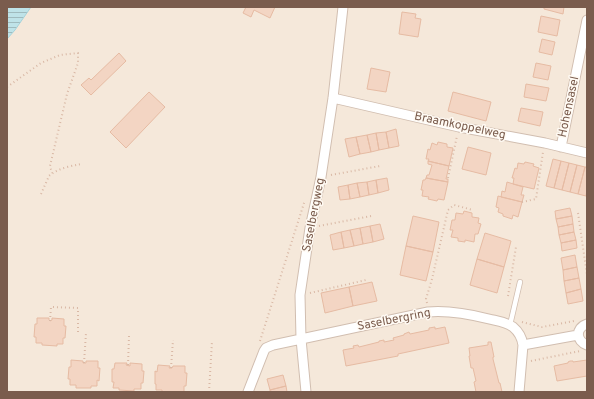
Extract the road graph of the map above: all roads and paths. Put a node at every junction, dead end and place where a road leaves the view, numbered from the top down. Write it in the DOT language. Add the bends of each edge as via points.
graph roads {
  1 [pos="342,7"];
  2 [pos="587,20"];
  3 [pos="7,87"];
  4 [pos="333,98"];
  5 [pos="459,127"];
  6 [pos="545,143"];
  7 [pos="561,147"];
  8 [pos="587,153"];
  9 [pos="81,164"];
  10 [pos="380,166"];
  11 [pos="52,173"];
  12 [pos="321,177"];
  13 [pos="448,178"];
  14 [pos="41,194"];
  15 [pos="306,196"];
  16 [pos="522,202"];
  17 [pos="473,210"];
  18 [pos="578,213"];
  19 [pos="371,216"];
  20 [pos="310,228"];
  21 [pos="516,247"];
  22 [pos="587,275"];
  23 [pos="366,280"];
  24 [pos="520,282"];
  25 [pos="300,295"];
  26 [pos="508,297"];
  27 [pos="428,312"];
  28 [pos="50,320"];
  29 [pos="583,322"];
  30 [pos="510,325"];
  31 [pos="78,332"];
  32 [pos="86,333"];
  33 [pos="578,335"];
  34 [pos="129,336"];
  35 [pos="301,339"];
  36 [pos="173,340"];
  37 [pos="212,341"];
  38 [pos="587,345"];
  39 [pos="259,346"];
  40 [pos="523,346"];
  41 [pos="580,351"];
  42 [pos="522,362"];
  43 [pos="84,363"];
  44 [pos="128,365"];
  45 [pos="171,368"];
  46 [pos="208,392"];
  47 [pos="248,392"];
  48 [pos="306,392"];
  49 [pos="519,392"];
  1 -- 4 [label="street, Saselbergweg"];
  2 -- 7 [label="street, Hohensasel"];
  3 -- 11 [label="path" via="41,63 60,55 78,53 78,63 50,166"];
  4 -- 5 [label="street, Braamkoppelweg"];
  4 -- 12 [label="street, Saselbergweg"];
  5 -- 6 [label="street, Braamkoppelweg"];
  5 -- 13 [label="path"];
  6 -- 7 [label="street, Braamkoppelweg"];
  6 -- 16 [label="path" via="536,199"];
  7 -- 8 [label="street, Braamkoppelweg"];
  9 -- 11 [label="path"];
  10 -- 12 [label="path"];
  11 -- 14 [label="path"];
  12 -- 20 [label="street, Saselbergweg"];
  15 -- 39 [label="path"];
  17 -- 27 [label="path" via="454,206 448,210 426,299"];
  18 -- 22 [label="path"];
  19 -- 20 [label="path"];
  20 -- 25 [label="street, Saselbergweg"];
  21 -- 26 [label="path"];
  23 -- 25 [label="path"];
  24 -- 30 [label="lane"];
  25 -- 35 [label="street, Saselbergweg"];
  27 -- 30 [label="street, Saselbergring" via="458,312"];
  27 -- 35 [label="street, Saselbergring"];
  28 -- 31 [label="path" via="51,307 78,308"];
  29 -- 30 [label="path" via="542,328 519,322"];
  29 -- 33 [label="street"];
  30 -- 40 [label="street" via="520,334"];
  32 -- 43 [label="path"];
  33 -- 38 [label="street" via="581,342"];
  33 -- 40 [label="street"];
  34 -- 44 [label="path"];
  35 -- 47 [label="street" via="265,349"];
  35 -- 48 [label="street, Saselbergweg"];
  36 -- 45 [label="path"];
  37 -- 46 [label="path"];
  40 -- 42 [label="street"];
  41 -- 42 [label="path"];
  42 -- 49 [label="street"];
}
